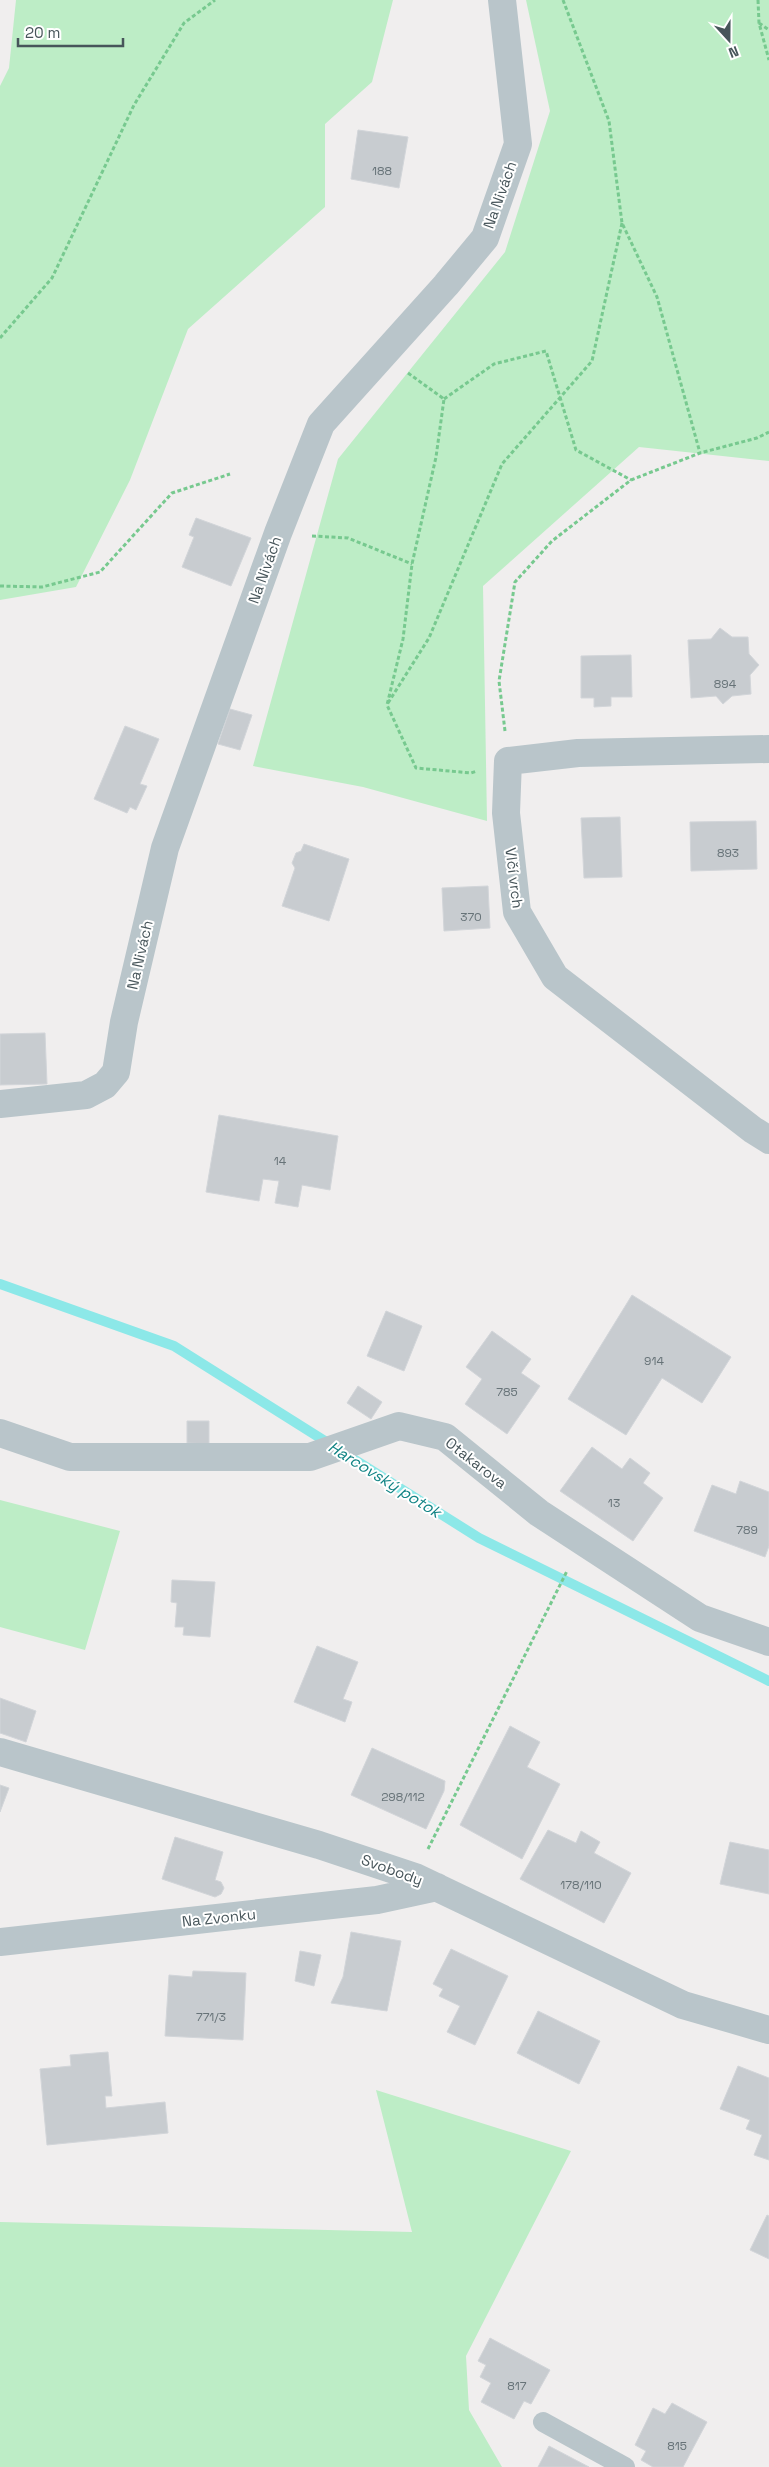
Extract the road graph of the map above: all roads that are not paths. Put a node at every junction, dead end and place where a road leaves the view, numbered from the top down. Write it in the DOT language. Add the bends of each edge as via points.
graph roads {
  1 [pos="502,0"];
  2 [pos="769,749"];
  3 [pos="0,1104"];
  4 [pos="769,1140"];
  5 [pos="0,1432"];
  6 [pos="769,1642"];
  7 [pos="0,1752"];
  8 [pos="426,1882"];
  9 [pos="0,1942"];
  10 [pos="769,2030"];
  11 [pos="543,2422"];
  12 [pos="625,2467"];
  1 -- 3 [label="street, Na Nivách" via="518,144 485,238 321,424 278,533 165,848 124,1022 116,1072 105,1085 86,1095"];
  2 -- 4 [label="street, Vlčí vrch" via="578,753 508,761 506,813 516,912 555,977"];
  5 -- 6 [label="street, Otakarova" via="70,1457 310,1457 399,1426 445,1438 539,1514 700,1618"];
  7 -- 8 [label="street, Svobody" via="319,1845"];
  8 -- 9 [label="street, Na Zvonku" via="377,1900"];
  8 -- 10 [label="street, Svobody" via="683,2005"];
  11 -- 12 [label="lane"];
}
